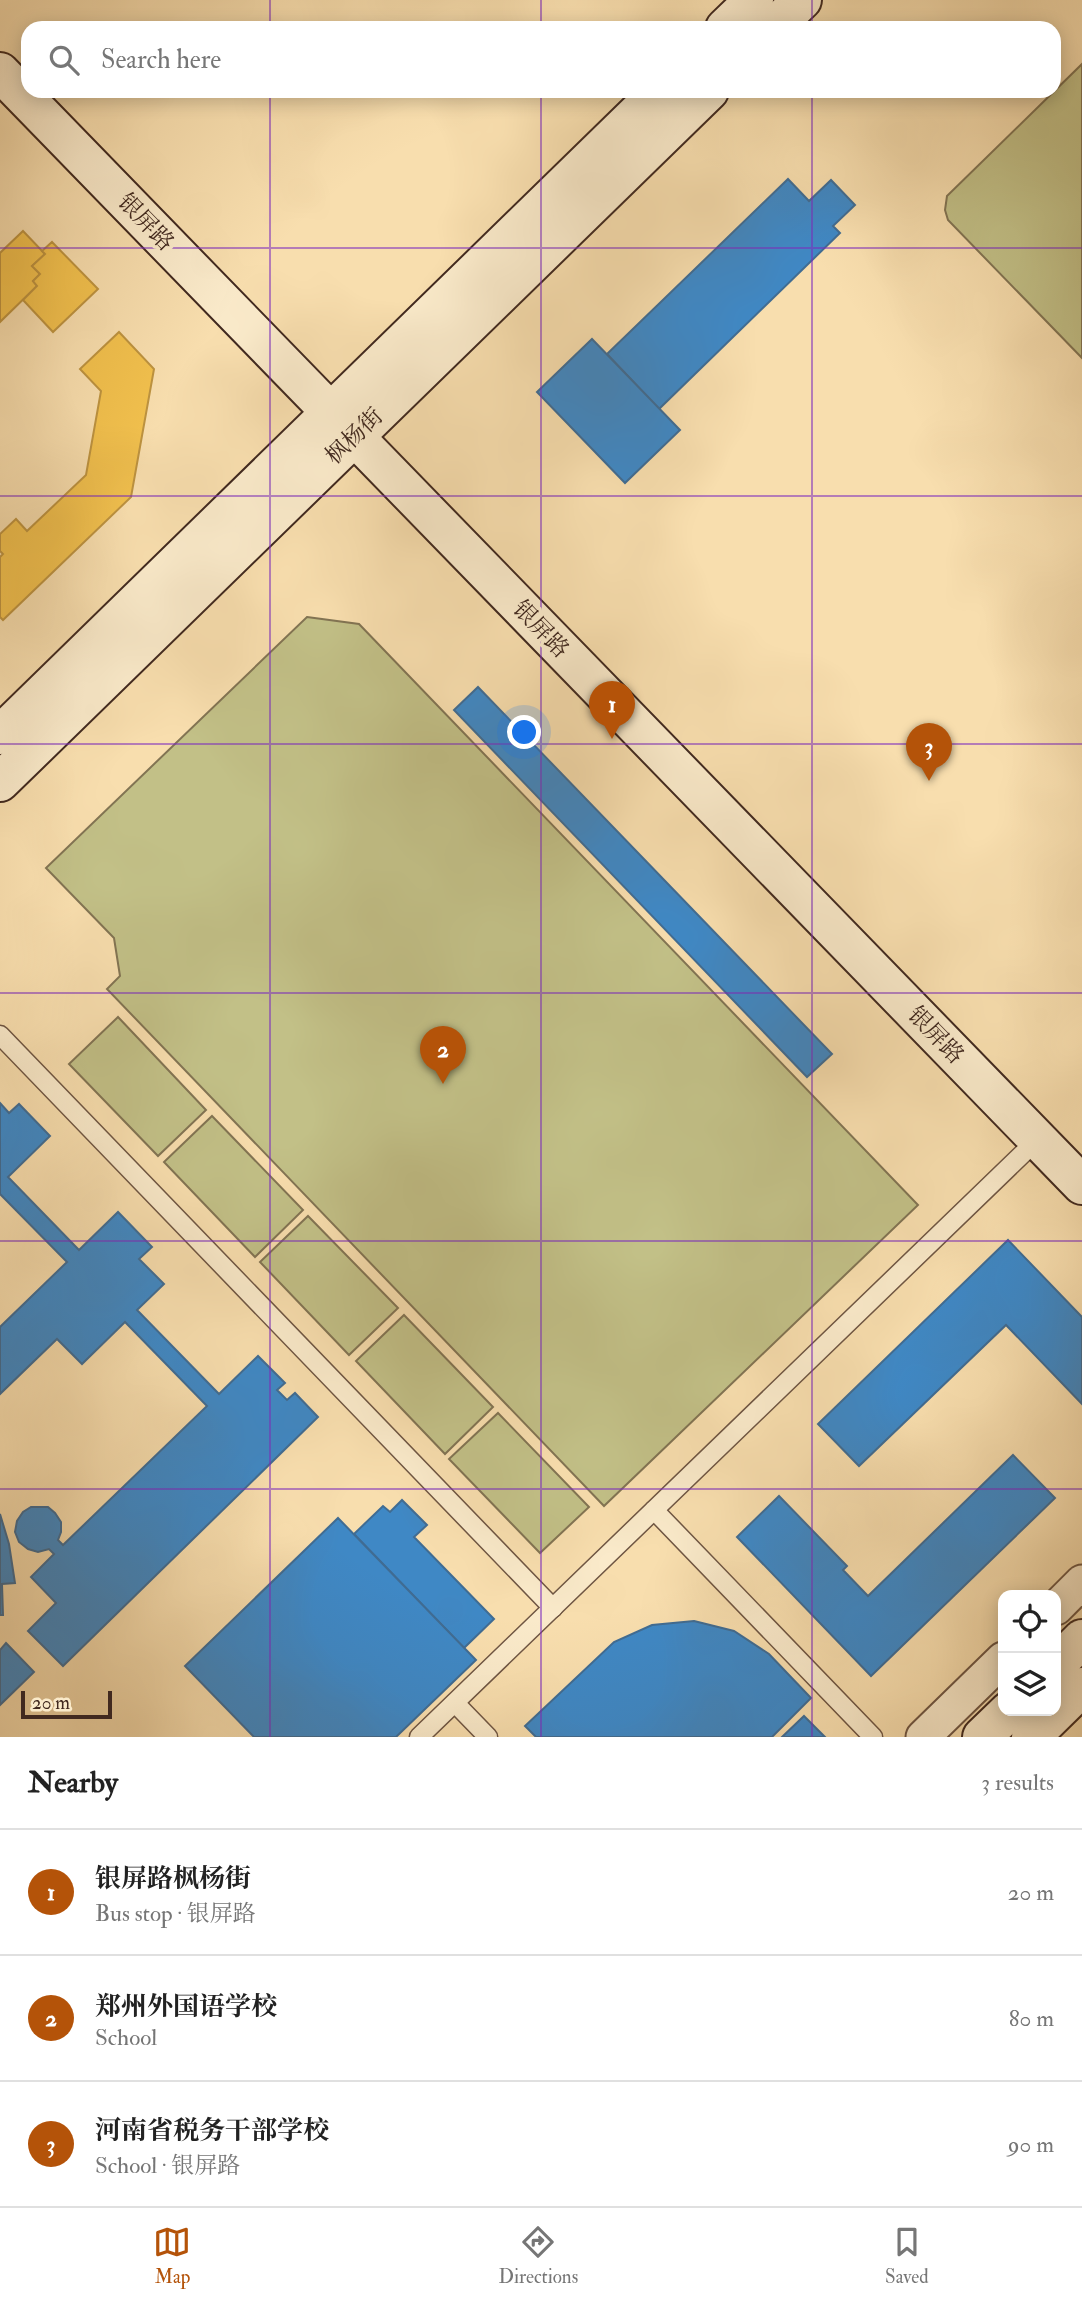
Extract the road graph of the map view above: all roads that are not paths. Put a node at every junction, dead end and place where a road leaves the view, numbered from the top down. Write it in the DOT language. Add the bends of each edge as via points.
graph roads {
  1 [pos="754,0"];
  2 [pos="802,0"];
  3 [pos="732,21"];
  4 [pos="780,21"];
  5 [pos="0,72"];
  6 [pos="21,94"];
  7 [pos="25,98"];
  8 [pos="653,98"];
  9 [pos="701,98"];
  10 [pos="342,425"];
  11 [pos="0,735"];
  12 [pos="0,782"];
  13 [pos="0,1035"];
  14 [pos="1038,1139"];
  15 [pos="1082,1185"];
  16 [pos="654,1510"];
  17 [pos="1082,1582"];
  18 [pos="1061,1603"];
  19 [pos="553,1608"];
  20 [pos="1082,1639"];
  21 [pos="1061,1660"];
  22 [pos="998,1664"];
  23 [pos="1082,1687"];
  24 [pos="455,1703"];
  25 [pos="1004,1716"];
  26 [pos="419,1737"];
  27 [pos="488,1737"];
  28 [pos="873,1737"];
  29 [pos="923,1737"];
  30 [pos="982,1737"];
  31 [pos="1031,1737"];
  1 -- 3 [label="street"];
  2 -- 4 [label="street"];
  5 -- 6 [label="street, 银屏路"];
  7 -- 10 [label="street, 银屏路"];
  8 -- 10 [label="street, 枫杨街"];
  9 -- 10 [label="street, 枫杨街"];
  10 -- 11 [label="street, 枫杨街"];
  10 -- 12 [label="street, 枫杨街"];
  10 -- 14 [label="street, 银屏路"];
  13 -- 19 [label="lane"];
  14 -- 15 [label="street, 银屏路"];
  14 -- 16 [label="lane"];
  16 -- 19 [label="lane"];
  16 -- 28 [label="lane"];
  17 -- 18 [label="street"];
  19 -- 24 [label="lane"];
  20 -- 21 [label="street"];
  22 -- 29 [label="street"];
  23 -- 31 [label="street"];
  24 -- 26 [label="lane"];
  24 -- 27 [label="lane"];
  25 -- 30 [label="street"];
}
